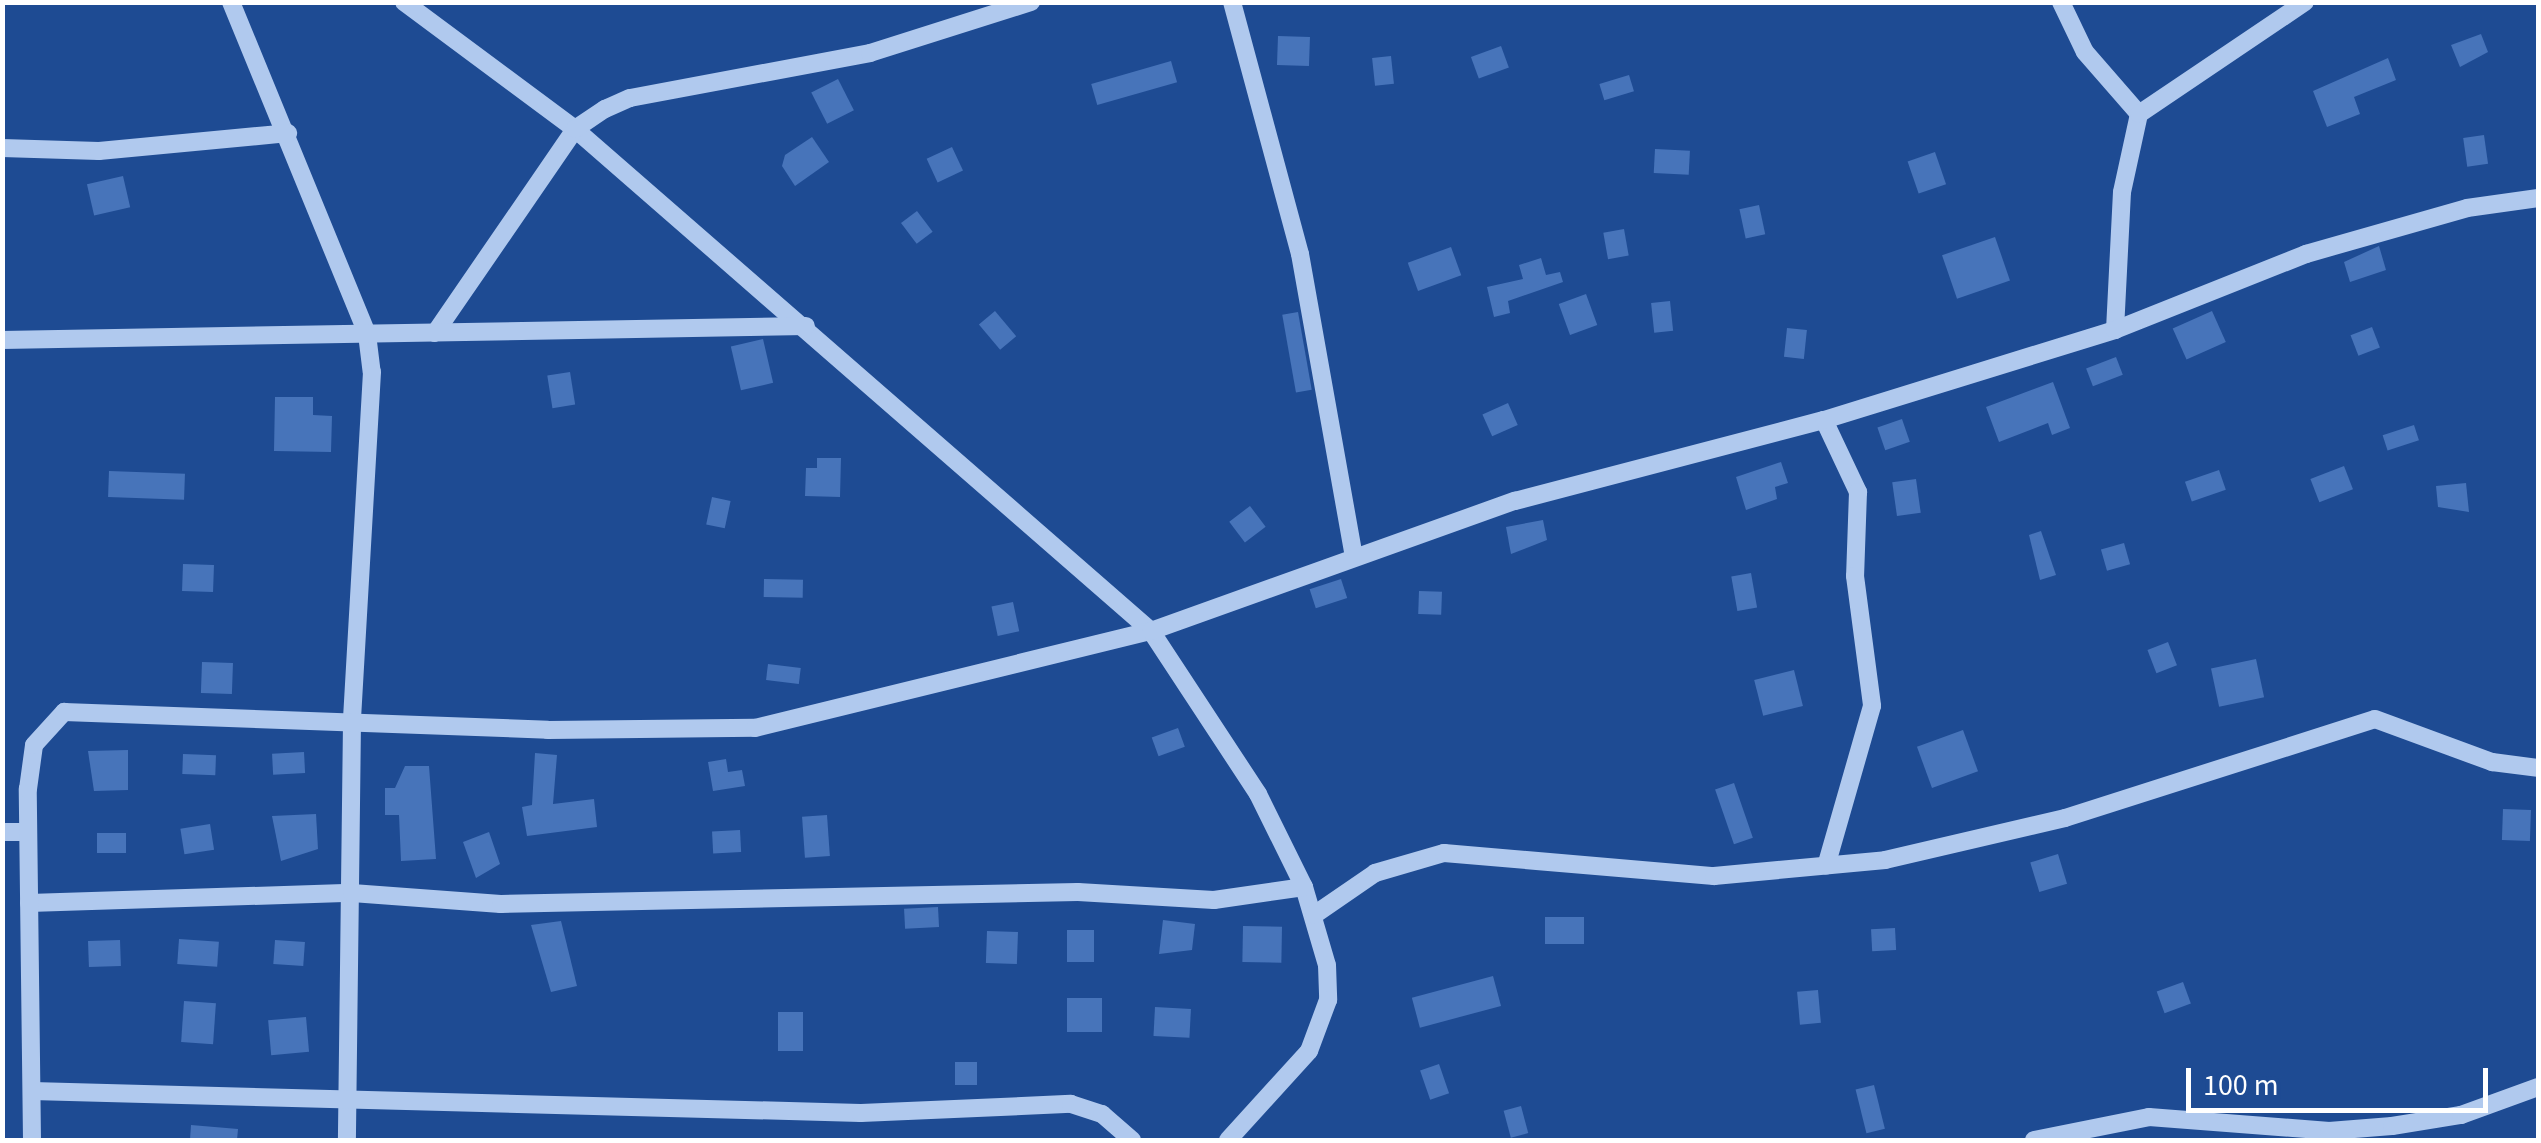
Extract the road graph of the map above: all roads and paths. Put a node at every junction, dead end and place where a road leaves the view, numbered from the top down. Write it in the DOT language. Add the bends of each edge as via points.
graph roads {
  1 [pos="231,2"];
  2 [pos="1030,2"];
  3 [pos="1232,2"];
  4 [pos="2061,2"];
  5 [pos="2305,2"];
  6 [pos="418,6"];
  7 [pos="2139,114"];
  8 [pos="575,129"];
  9 [pos="288,133"];
  10 [pos="2,148"];
  11 [pos="2538,198"];
  12 [pos="806,326"];
  13 [pos="2116,330"];
  14 [pos="434,333"];
  15 [pos="366,334"];
  16 [pos="2,340"];
  17 [pos="1824,420"];
  18 [pos="1354,556"];
  19 [pos="1151,631"];
  20 [pos="352,722"];
  21 [pos="2538,768"];
  22 [pos="2,832"];
  23 [pos="28,832"];
  24 [pos="1826,866"];
  25 [pos="1304,887"];
  26 [pos="352,894"];
  27 [pos="29,903"];
  28 [pos="1314,915"];
  29 [pos="2538,1087"];
  30 [pos="32,1091"];
  31 [pos="348,1095"];
  32 [pos="32,1140"];
  33 [pos="347,1140"];
  34 [pos="1132,1140"];
  35 [pos="1228,1140"];
  36 [pos="2034,1140"];
  1 -- 9 [label="street"];
  2 -- 8 [label="street" via="870,53 630,98"];
  3 -- 18 [label="street" via="1300,254"];
  4 -- 7 [label="street" via="2086,52"];
  5 -- 7 [label="street"];
  6 -- 8 [label="street"];
  7 -- 13 [label="street" via="2122,192"];
  8 -- 12 [label="street"];
  8 -- 14 [label="street"];
  9 -- 10 [label="street" via="100,151"];
  9 -- 15 [label="street"];
  11 -- 13 [label="street" via="2467,208 2306,254"];
  12 -- 14 [label="street"];
  12 -- 19 [label="street"];
  13 -- 17 [label="street"];
  14 -- 15 [label="street"];
  15 -- 16 [label="street"];
  15 -- 20 [label="street" via="372,372"];
  17 -- 18 [label="street" via="1515,501"];
  17 -- 24 [label="street" via="1858,492 1855,576 1872,706"];
  18 -- 19 [label="street"];
  19 -- 20 [label="street" via="755,728"];
  19 -- 25 [label="street" via="1247,777"];
  20 -- 23 [label="street" via="64,712 34,744"];
  20 -- 26 [label="street"];
  21 -- 24 [label="street" via="2492,762 2375,719 2065,818"];
  22 -- 23 [label="street"];
  23 -- 27 [label="street"];
  24 -- 28 [label="street" via="1714,876 1444,853 1375,874"];
  25 -- 26 [label="street" via="1214,900 1078,892 501,904"];
  25 -- 28 [label="street"];
  26 -- 27 [label="street"];
  26 -- 31 [label="street"];
  27 -- 30 [label="street"];
  28 -- 35 [label="street" via="1327,965 1321,1028 1276,1092"];
  29 -- 36 [label="street" via="2461,1115 2392,1126 2329,1132 2149,1118"];
  30 -- 31 [label="street"];
  30 -- 32 [label="street"];
  31 -- 33 [label="street"];
  31 -- 34 [label="street" via="861,1113 1070,1104 1102,1114"];
}
